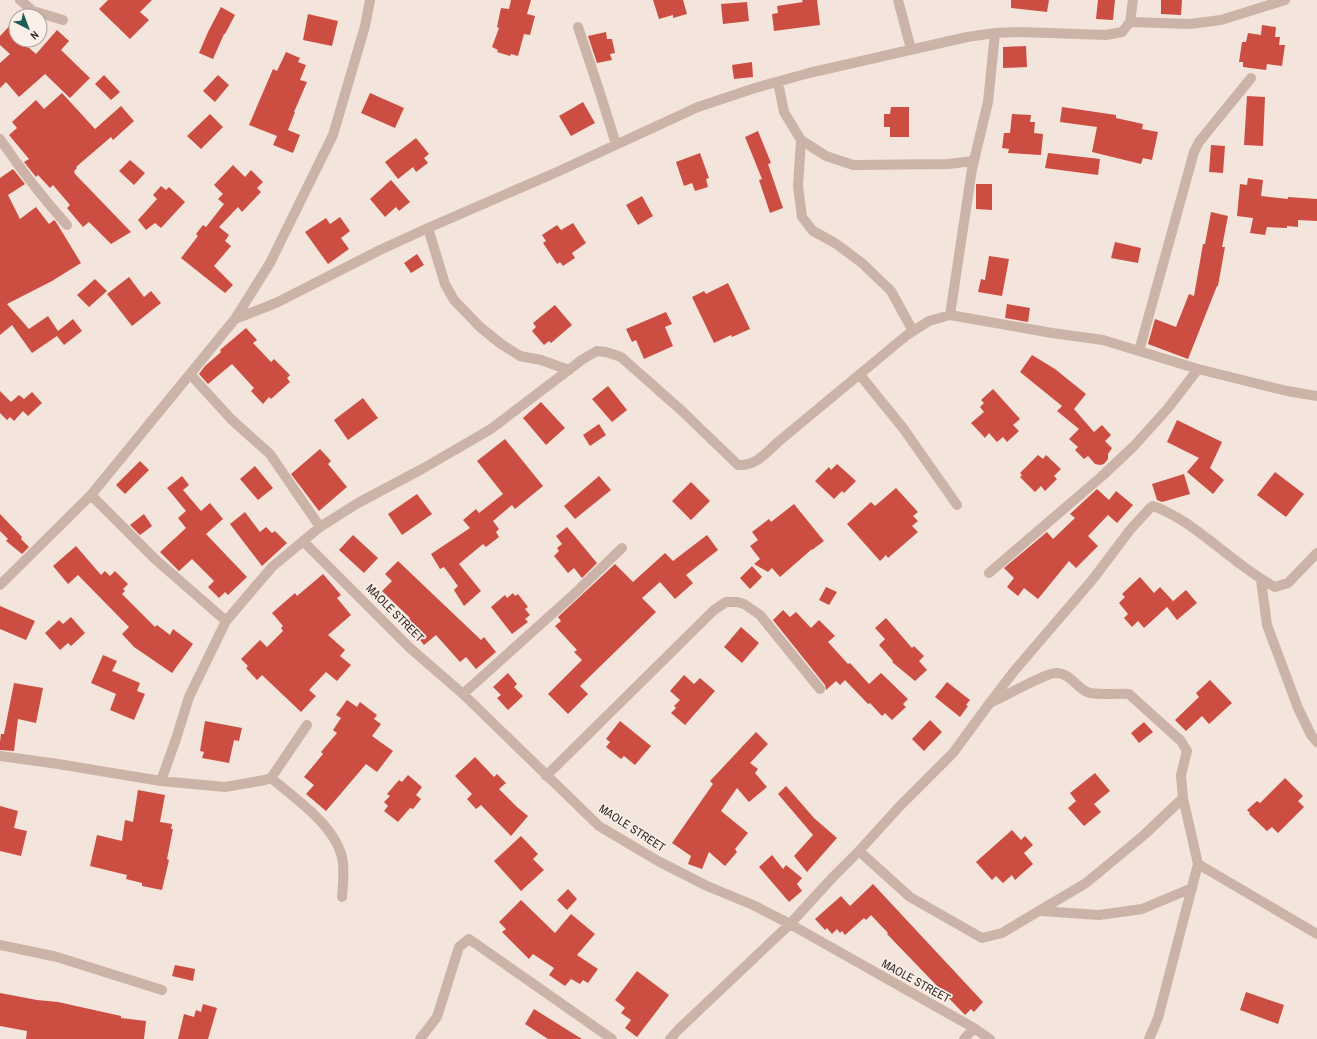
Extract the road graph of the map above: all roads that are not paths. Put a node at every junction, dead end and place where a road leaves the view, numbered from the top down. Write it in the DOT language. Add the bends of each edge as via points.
graph roads {
  1 [pos="20,0"];
  2 [pos="370,0"];
  3 [pos="898,0"];
  4 [pos="1133,0"];
  5 [pos="1285,0"];
  6 [pos="63,20"];
  7 [pos="1130,22"];
  8 [pos="578,27"];
  9 [pos="995,33"];
  10 [pos="911,49"];
  11 [pos="1251,78"];
  12 [pos="778,82"];
  13 [pos="0,139"];
  14 [pos="801,140"];
  15 [pos="616,144"];
  16 [pos="974,161"];
  17 [pos="67,225"];
  18 [pos="428,228"];
  19 [pos="950,315"];
  20 [pos="235,319"];
  21 [pos="913,331"];
  22 [pos="1138,351"];
  23 [pos="1198,369"];
  24 [pos="569,370"];
  25 [pos="190,374"];
  26 [pos="860,375"];
  27 [pos="1317,396"];
  28 [pos="91,495"];
  29 [pos="957,505"];
  30 [pos="320,527"];
  31 [pos="303,540"];
  32 [pos="622,548"];
  33 [pos="1317,553"];
  34 [pos="989,573"];
  35 [pos="1261,580"];
  36 [pos="0,585"];
  37 [pos="226,620"];
  38 [pos="820,689"];
  39 [pos="462,694"];
  40 [pos="989,704"];
  41 [pos="307,725"];
  42 [pos="1317,742"];
  43 [pos="0,756"];
  44 [pos="546,776"];
  45 [pos="270,778"];
  46 [pos="161,781"];
  47 [pos="1183,798"];
  48 [pos="859,851"];
  49 [pos="1198,864"];
  50 [pos="1192,888"];
  51 [pos="342,897"];
  52 [pos="1041,911"];
  53 [pos="790,924"];
  54 [pos="1317,934"];
  55 [pos="0,945"];
  56 [pos="162,990"];
  57 [pos="974,1028"];
  58 [pos="420,1039"];
  59 [pos="612,1039"];
  60 [pos="670,1039"];
  61 [pos="964,1039"];
  62 [pos="990,1039"];
  63 [pos="1149,1039"];
  1 -- 6 [label="street" via="33,11"];
  2 -- 20 [label="street" via="365,26 333,134 270,264"];
  3 -- 10 [label="street"];
  4 -- 7 [label="street"];
  5 -- 7 [label="street" via="1221,20 1190,24"];
  7 -- 9 [label="street" via="1122,32 1106,35"];
  8 -- 15 [label="street"];
  9 -- 10 [label="street"];
  9 -- 16 [label="street" via="988,102"];
  10 -- 12 [label="street"];
  11 -- 22 [label="street" via="1199,142 1194,152"];
  12 -- 14 [label="street" via="784,112"];
  12 -- 15 [label="street" via="698,107"];
  13 -- 17 [label="street" via="19,168"];
  14 -- 16 [label="street" via="826,156 853,165 948,164"];
  14 -- 21 [label="street" via="798,186 802,217 813,231 862,263 891,291"];
  15 -- 18 [label="street"];
  16 -- 19 [label="street"];
  18 -- 20 [label="street" via="276,303"];
  18 -- 24 [label="street" via="445,284 454,300 480,327 520,356"];
  19 -- 21 [label="street" via="930,321"];
  19 -- 22 [label="street" via="1103,340"];
  20 -- 25 [label="street"];
  21 -- 26 [label="street"];
  22 -- 23 [label="street"];
  23 -- 27 [label="street"];
  23 -- 34 [label="street" via="1134,446"];
  24 -- 26 [label="street" via="597,351 621,357 738,465 758,460"];
  24 -- 30 [label="street" via="491,429 358,502"];
  25 -- 28 [label="street"];
  25 -- 30 [label="street" via="231,419 270,454"];
  26 -- 29 [label="street" via="903,428"];
  28 -- 36 [label="street"];
  28 -- 37 [label="street" via="155,559"];
  30 -- 31 [label="street"];
  31 -- 37 [label="street" via="272,567"];
  31 -- 39 [label="street, MAOLE STREET" via="410,648"];
  32 -- 39 [label="street"];
  33 -- 35 [label="street" via="1288,583 1275,587"];
  35 -- 40 [label="street" via="1202,534 1153,506 1130,530 1093,579"];
  35 -- 42 [label="street" via="1269,632 1298,708 1311,736"];
  37 -- 46 [label="street" via="189,697"];
  38 -- 44 [label="street" via="760,615 744,604 726,602 714,610"];
  39 -- 44 [label="street, MAOLE STREET"];
  40 -- 47 [label="street" via="1056,673 1068,676 1086,691 1098,695 1129,694 1184,746 1186,752 1181,775"];
  40 -- 48 [label="street" via="953,753"];
  41 -- 45 [label="street"];
  43 -- 46 [label="street"];
  44 -- 53 [label="street, MAOLE STREET" via="599,826 658,861"];
  45 -- 46 [label="street" via="225,787"];
  45 -- 51 [label="street" via="315,816 338,844 343,862"];
  47 -- 49 [label="street"];
  47 -- 52 [label="street" via="1144,835 1086,883"];
  48 -- 52 [label="street" via="910,897 982,938 1002,933"];
  48 -- 53 [label="street"];
  49 -- 50 [label="street"];
  49 -- 54 [label="street"];
  50 -- 52 [label="street" via="1142,909 1099,915"];
  50 -- 63 [label="street" via="1158,1018"];
  53 -- 57 [label="street, MAOLE STREET"];
  53 -- 60 [label="street"];
  55 -- 56 [label="street" via="57,957"];
  57 -- 61 [label="street"];
  57 -- 62 [label="street, MAOLE STREET"];
  58 -- 59 [label="street" via="437,1017 459,947 469,939"];
}
